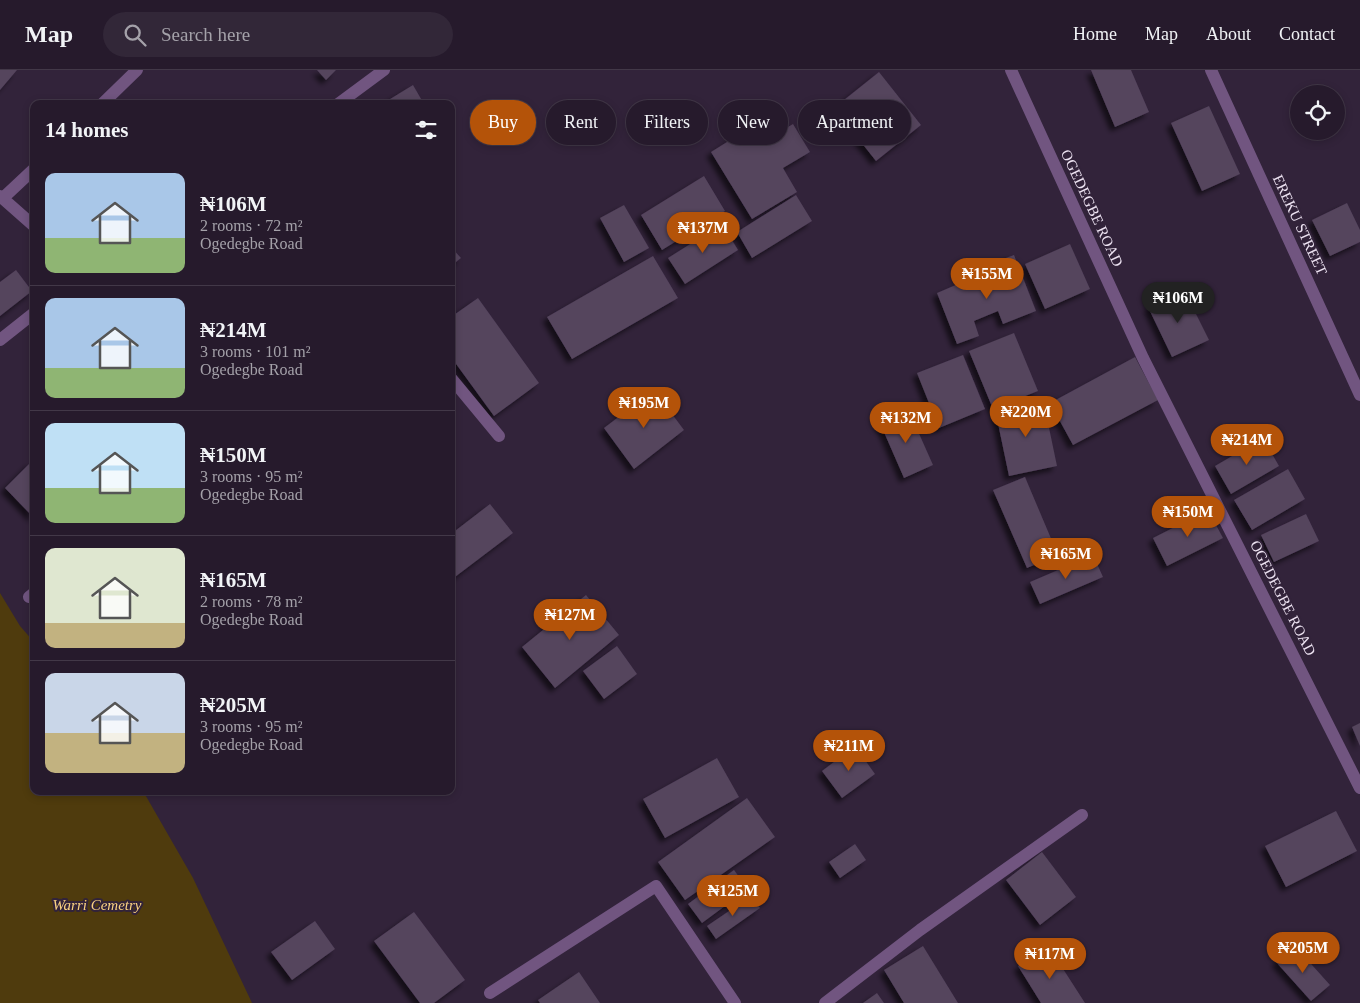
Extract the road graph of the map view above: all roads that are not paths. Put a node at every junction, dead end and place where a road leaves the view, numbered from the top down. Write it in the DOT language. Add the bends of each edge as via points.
graph roads {
  1 [pos="137,70"];
  2 [pos="384,70"];
  3 [pos="1011,70"];
  4 [pos="1211,70"];
  5 [pos="106,100"];
  6 [pos="343,100"];
  7 [pos="30,172"];
  8 [pos="2,197"];
  9 [pos="30,222"];
  10 [pos="30,315"];
  11 [pos="0,340"];
  12 [pos="455,383"];
  13 [pos="1360,394"];
  14 [pos="499,436"];
  15 [pos="1360,788"];
  16 [pos="1082,816"];
  17 [pos="490,993"];
  18 [pos="735,1003"];
  19 [pos="825,1003"];
  1 -- 5 [label="street"];
  2 -- 6 [label="street"];
  3 -- 15 [label="street, OGEDEGBE ROAD" via="1143,358"];
  4 -- 13 [label="street, EREKU STREET"];
  7 -- 8 [label="street"];
  8 -- 9 [label="street"];
  10 -- 11 [label="street"];
  12 -- 14 [label="street"];
  16 -- 19 [label="street" via="920,930"];
  17 -- 18 [label="street" via="656,886"];
}
